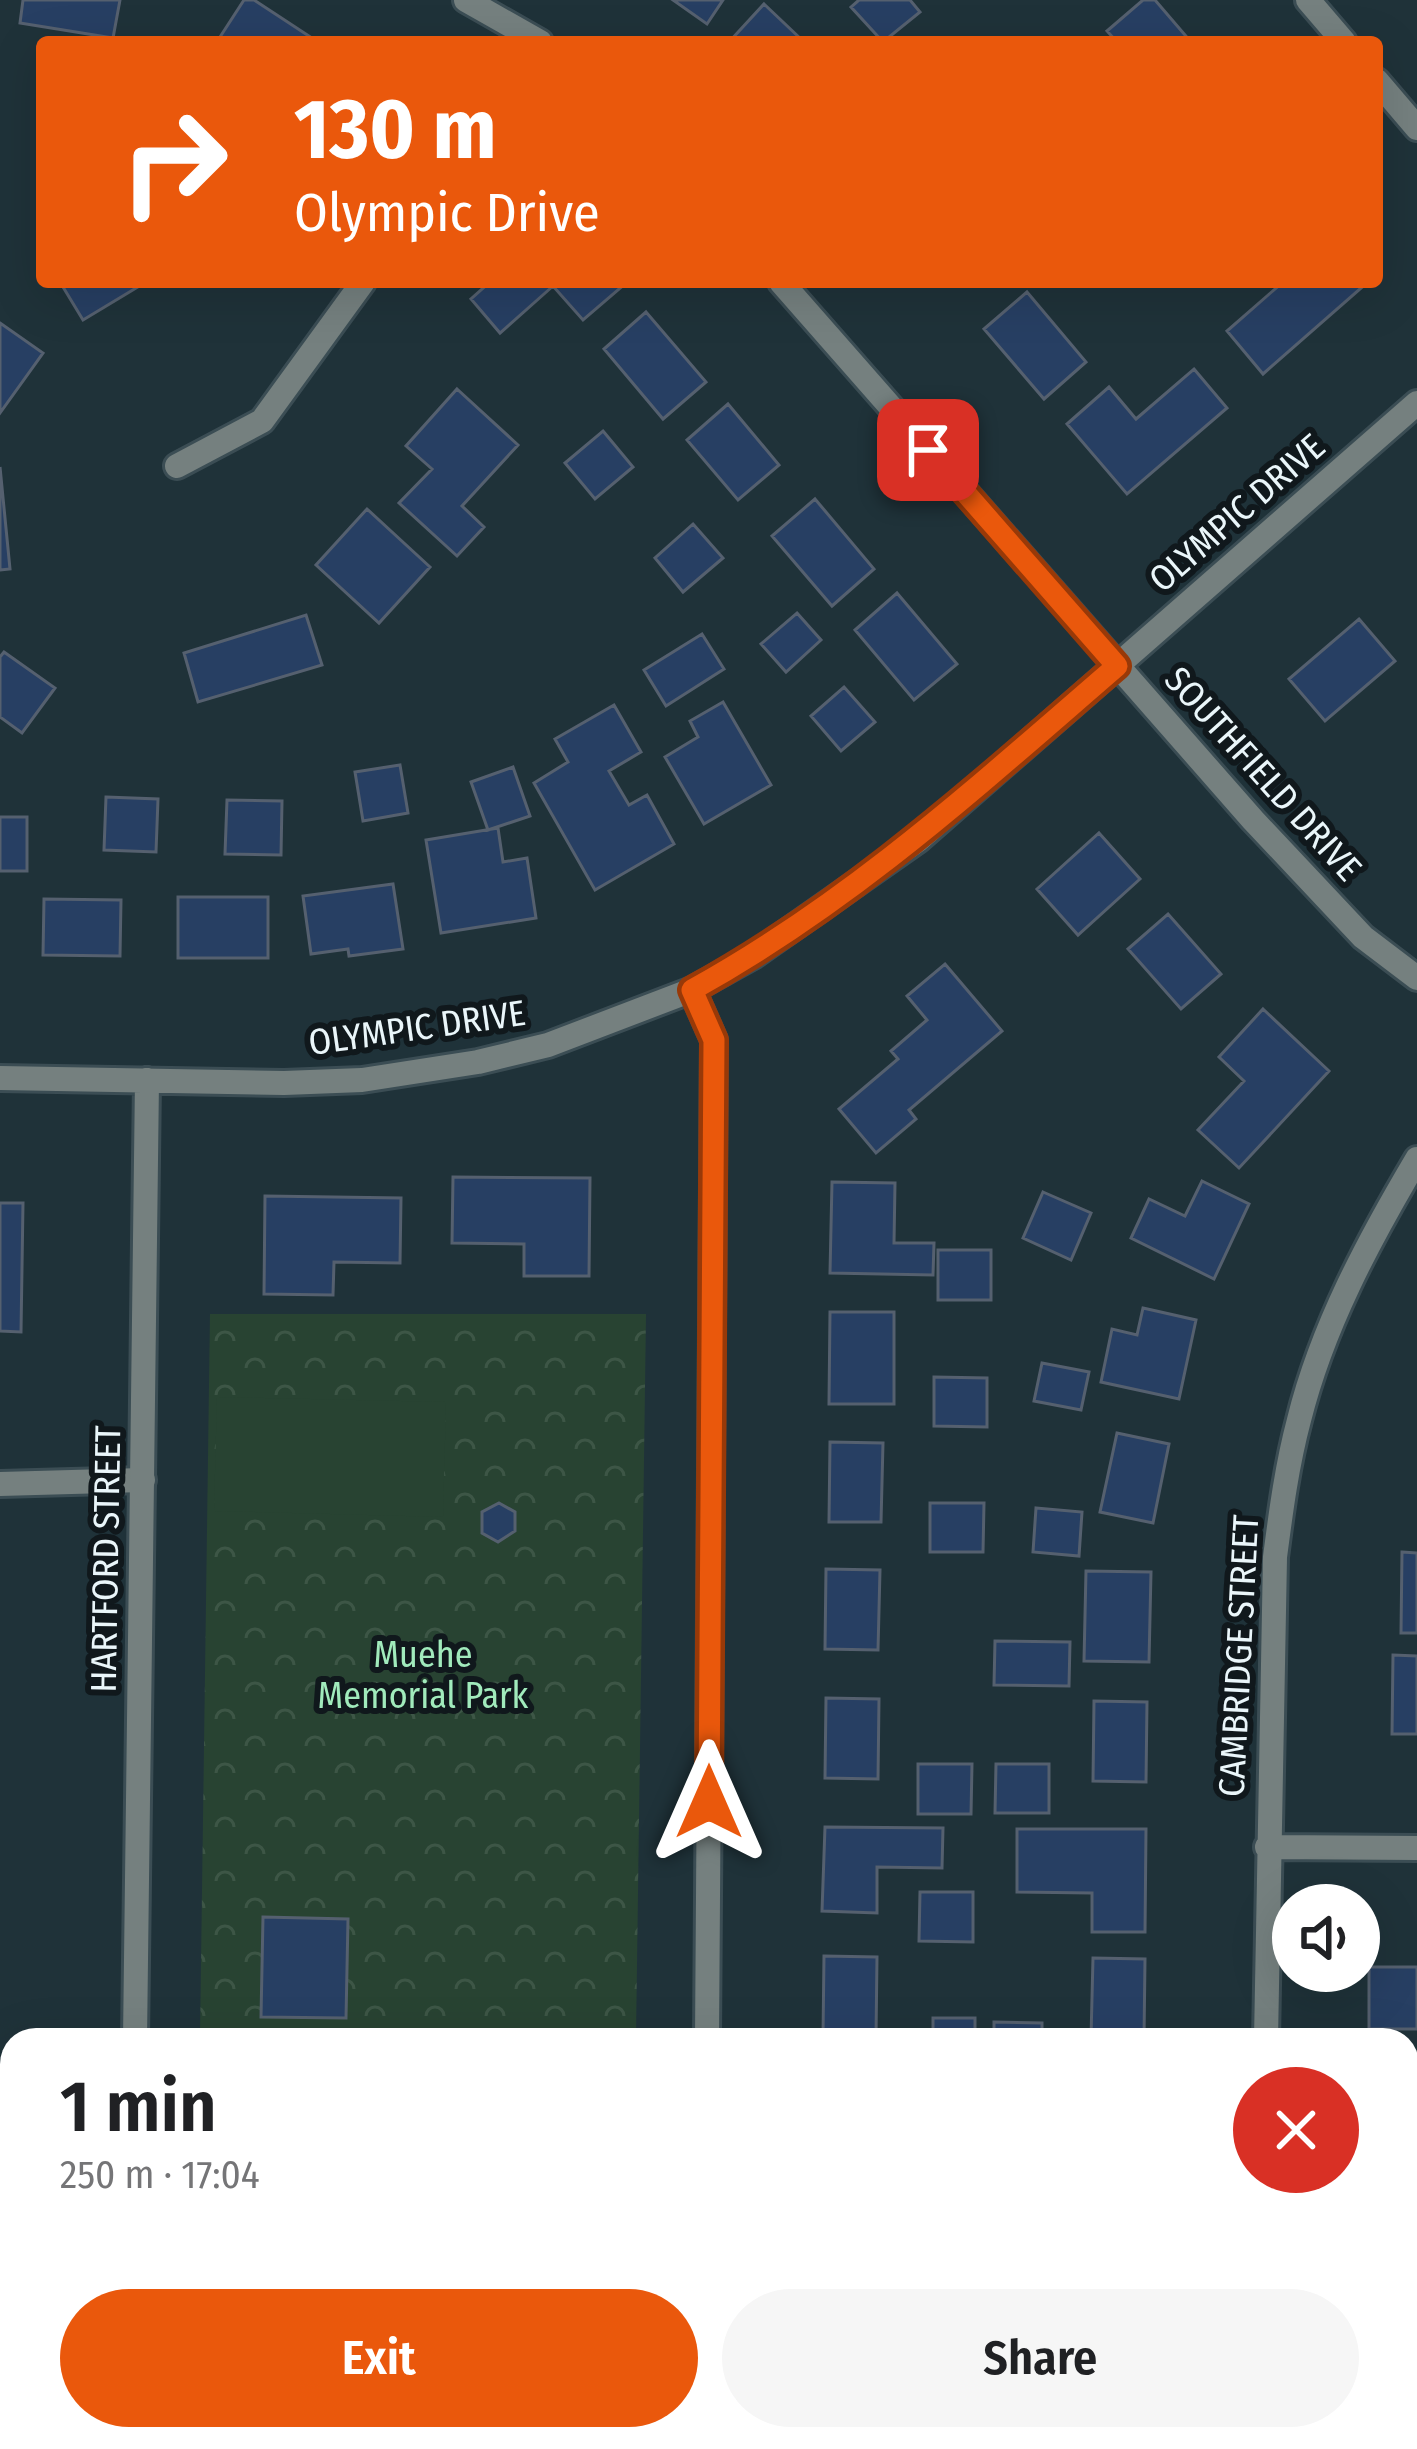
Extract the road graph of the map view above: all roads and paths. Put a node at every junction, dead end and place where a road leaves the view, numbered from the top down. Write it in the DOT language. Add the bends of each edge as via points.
graph roads {
  1 [pos="466,0"];
  2 [pos="1308,0"];
  3 [pos="529,36"];
  4 [pos="1339,36"];
  5 [pos="1383,88"];
  6 [pos="1417,128"];
  7 [pos="359,288"];
  8 [pos="786,288"];
  9 [pos="1417,403"];
  10 [pos="177,466"];
  11 [pos="1117,666"];
  12 [pos="1417,978"];
  13 [pos="692,990"];
  14 [pos="0,1078"];
  15 [pos="147,1080"];
  16 [pos="1417,1159"];
  17 [pos="143,1480"];
  18 [pos="0,1484"];
  19 [pos="1268,1847"];
  20 [pos="1417,1848"];
  21 [pos="135,2028"];
  22 [pos="707,2028"];
  23 [pos="1266,2028"];
  1 -- 3 [label="street"];
  2 -- 4 [label="street"];
  5 -- 6 [label="street"];
  7 -- 10 [label="street" via="262,421"];
  8 -- 11 [label="street, SOUTHFIELD DRIVE"];
  9 -- 11 [label="street, OLYMPIC DRIVE"];
  11 -- 12 [label="street, SOUTHFIELD DRIVE" via="1363,937"];
  11 -- 13 [label="street, OLYMPIC DRIVE" via="917,840"];
  13 -- 15 [label="street, OLYMPIC DRIVE" via="548,1045 417,1072 284,1083"];
  13 -- 22 [label="street" via="714,1040"];
  14 -- 15 [label="street, OLYMPIC DRIVE"];
  15 -- 17 [label="street, HARTFORD STREET"];
  16 -- 19 [label="street, CAMBRIDGE STREET" via="1347,1288 1300,1414 1286,1477 1275,1557"];
  17 -- 18 [label="street"];
  17 -- 21 [label="street, HARTFORD STREET"];
  19 -- 20 [label="street"];
  19 -- 23 [label="street, CAMBRIDGE STREET"];
}
